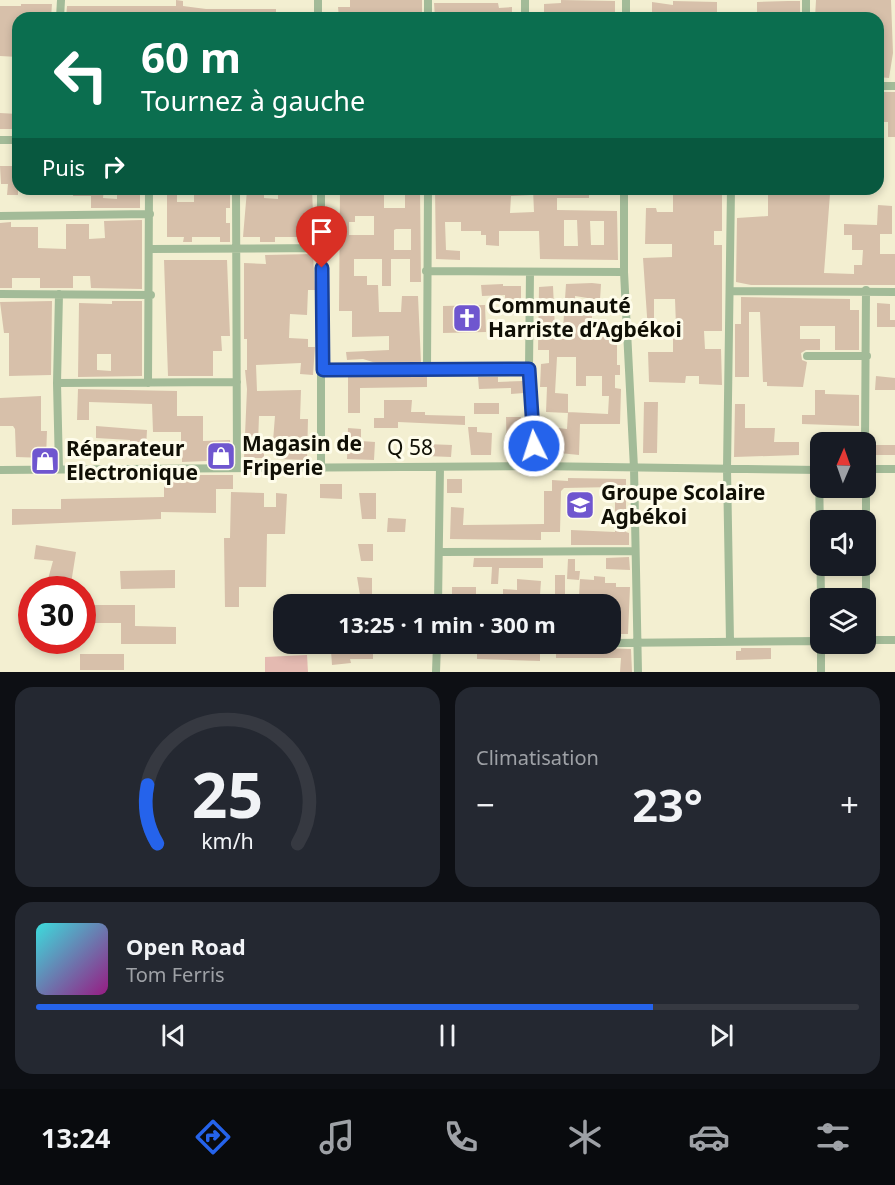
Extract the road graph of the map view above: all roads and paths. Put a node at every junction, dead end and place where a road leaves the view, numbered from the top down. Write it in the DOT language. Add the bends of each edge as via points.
graph roads {
  1 [pos="149,195"];
  2 [pos="236,195"];
  3 [pos="321,195"];
  4 [pos="428,195"];
  5 [pos="624,195"];
  6 [pos="731,195"];
  7 [pos="150,214"];
  8 [pos="0,216"];
  9 [pos="322,248"];
  10 [pos="150,249"];
  11 [pos="237,249"];
  12 [pos="426,271"];
  13 [pos="530,272"];
  14 [pos="624,272"];
  15 [pos="866,290"];
  16 [pos="731,291"];
  17 [pos="895,292"];
  18 [pos="0,294"];
  19 [pos="58,294"];
  20 [pos="151,295"];
  21 [pos="807,356"];
  22 [pos="867,356"];
  23 [pos="427,369"];
  24 [pos="529,369"];
  25 [pos="323,370"];
  26 [pos="237,382"];
  27 [pos="57,383"];
  28 [pos="148,383"];
  29 [pos="865,432"];
  30 [pos="321,466"];
  31 [pos="440,466"];
  32 [pos="535,466"];
  33 [pos="237,467"];
  34 [pos="634,468"];
  35 [pos="876,468"];
  36 [pos="727,469"];
  37 [pos="895,469"];
  38 [pos="0,470"];
  39 [pos="59,470"];
  40 [pos="810,470"];
  41 [pos="820,498"];
  42 [pos="866,498"];
  43 [pos="635,551"];
  44 [pos="441,552"];
  45 [pos="821,588"];
  46 [pos="866,588"];
  47 [pos="439,594"];
  48 [pos="876,640"];
  49 [pos="895,640"];
  50 [pos="730,641"];
  51 [pos="810,642"];
  52 [pos="621,643"];
  53 [pos="639,643"];
  54 [pos="437,654"];
  55 [pos="821,654"];
  56 [pos="436,672"];
  57 [pos="638,672"];
  58 [pos="821,672"];
  1 -- 7 [label="street"];
  2 -- 11 [label="street"];
  3 -- 9 [label="street"];
  4 -- 12 [label="street"];
  5 -- 14 [label="street"];
  6 -- 16 [label="street"];
  7 -- 8 [label="street"];
  7 -- 10 [label="street"];
  9 -- 11 [label="street"];
  9 -- 25 [label="street"];
  10 -- 11 [label="street"];
  10 -- 20 [label="street"];
  11 -- 26 [label="street"];
  12 -- 13 [label="street"];
  12 -- 23 [label="street"];
  13 -- 14 [label="street"];
  13 -- 24 [label="street"];
  14 -- 34 [label="street"];
  15 -- 16 [label="street"];
  15 -- 17 [label="street"];
  15 -- 22 [label="street"];
  16 -- 36 [label="street"];
  18 -- 19 [label="street"];
  19 -- 20 [label="street"];
  19 -- 27 [label="street"];
  20 -- 28 [label="street"];
  21 -- 22 [label="street"];
  22 -- 29 [label="street"];
  23 -- 24 [label="street"];
  23 -- 25 [label="street"];
  24 -- 32 [label="street"];
  25 -- 30 [label="street"];
  26 -- 28 [label="street"];
  26 -- 33 [label="street"];
  27 -- 28 [label="street"];
  27 -- 39 [label="street"];
  30 -- 31 [label="street, Q 58"];
  30 -- 33 [label="street, Q 58"];
  31 -- 32 [label="street, Q 58"];
  31 -- 44 [label="street"];
  32 -- 34 [label="street, Q 58"];
  33 -- 39 [label="street, Q 58"];
  34 -- 36 [label="street, Q 58"];
  34 -- 43 [label="street"];
  35 -- 37 [label="street"];
  36 -- 40 [label="street, Q 58"];
  36 -- 50 [label="street"];
  38 -- 39 [label="street, Q 58"];
  41 -- 45 [label="street"];
  42 -- 46 [label="street"];
  43 -- 44 [label="street"];
  43 -- 53 [label="street"];
  44 -- 47 [label="street"];
  48 -- 49 [label="street"];
  50 -- 51 [label="street"];
  50 -- 53 [label="street"];
  52 -- 53 [label="street"];
  53 -- 57 [label="street"];
  54 -- 56 [label="street"];
  55 -- 58 [label="street"];
}
